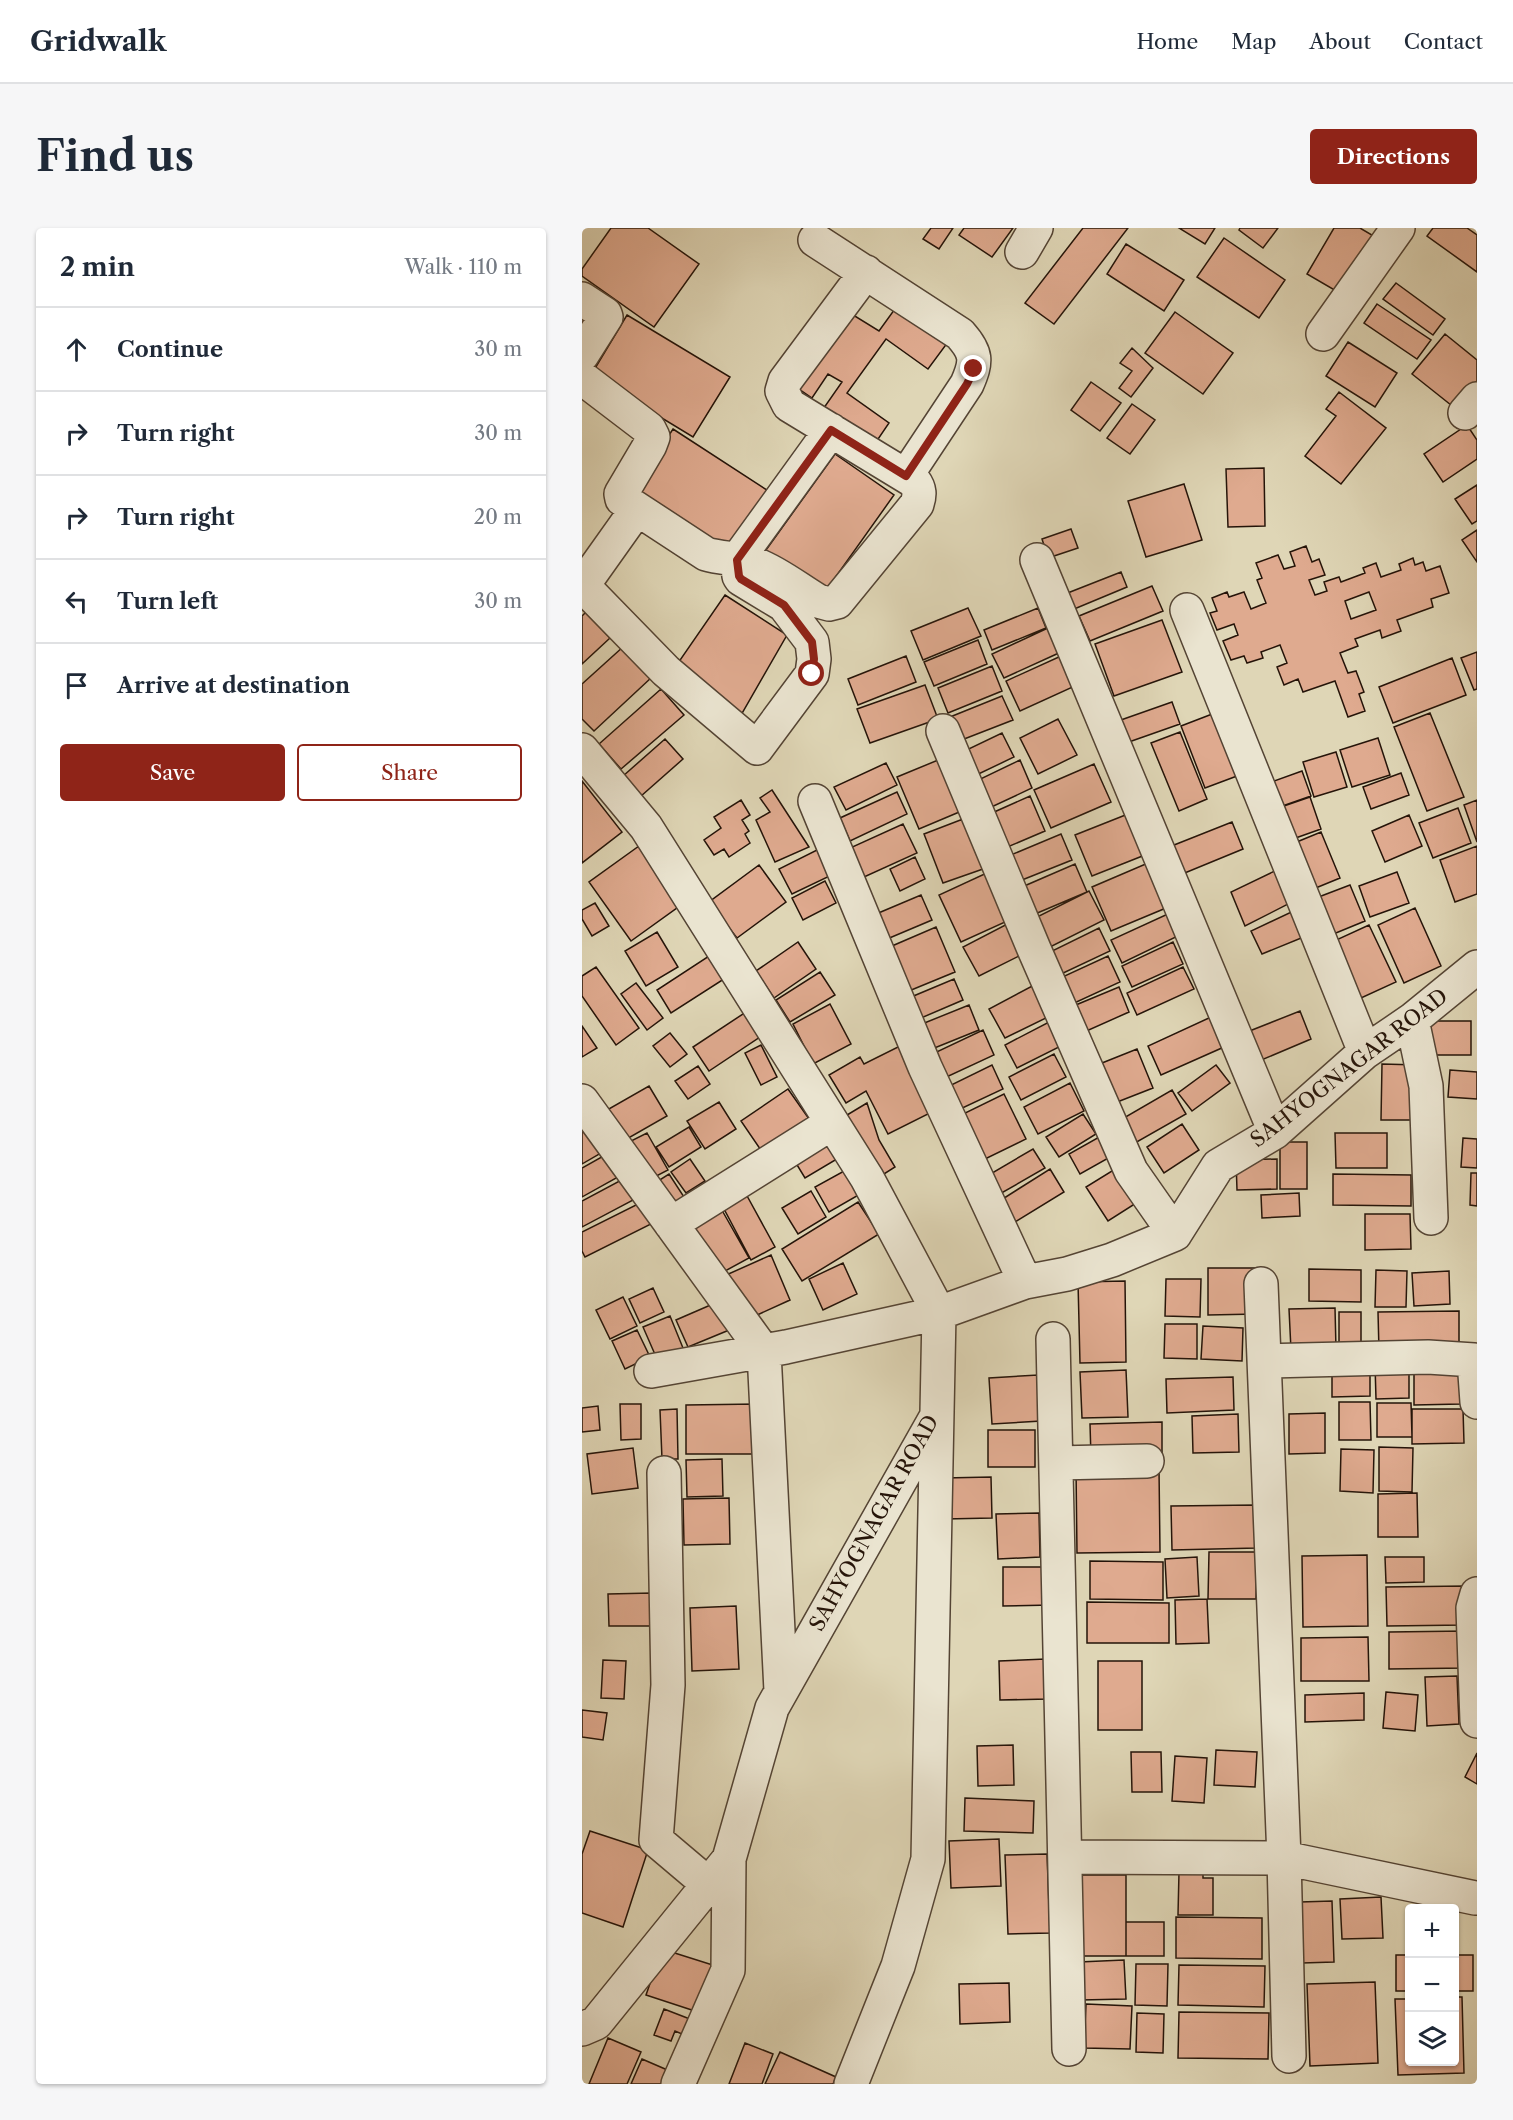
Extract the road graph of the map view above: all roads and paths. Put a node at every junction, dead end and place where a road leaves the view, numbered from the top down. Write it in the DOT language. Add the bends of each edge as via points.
graph roads {
  1 [pos="1398,228"];
  2 [pos="811,232"];
  3 [pos="866,272"];
  4 [pos="582,299"];
  5 [pos="1323,334"];
  6 [pos="582,355"];
  7 [pos="582,378"];
  8 [pos="831,430"];
  9 [pos="906,476"];
  10 [pos="638,509"];
  11 [pos="737,560"];
  12 [pos="1037,560"];
  13 [pos="1187,610"];
  14 [pos="943,731"];
  15 [pos="582,750"];
  16 [pos="815,801"];
  17 [pos="1477,967"];
  18 [pos="1412,1020"];
  19 [pos="1365,1052"];
  20 [pos="582,1101"];
  21 [pos="832,1123"];
  22 [pos="1275,1132"];
  23 [pos="1431,1218"];
  24 [pos="671,1224"];
  25 [pos="1175,1234"];
  26 [pos="1025,1282"];
  27 [pos="1261,1284"];
  28 [pos="939,1313"];
  29 [pos="1053,1339"];
  30 [pos="764,1352"];
  31 [pos="1264,1361"];
  32 [pos="1476,1361"];
  33 [pos="651,1371"];
  34 [pos="1477,1402"];
  35 [pos="937,1415"];
  36 [pos="1147,1461"];
  37 [pos="1056,1463"];
  38 [pos="664,1473"];
  39 [pos="1477,1594"];
  40 [pos="781,1690"];
  41 [pos="1477,1721"];
  42 [pos="1066,1857"];
  43 [pos="1284,1858"];
  44 [pos="729,1859"];
  45 [pos="708,1884"];
  46 [pos="1476,1897"];
  47 [pos="582,2030"];
  48 [pos="1069,2049"];
  49 [pos="1289,2056"];
  50 [pos="678,2084"];
  51 [pos="850,2084"];
  1 -- 5 [label="street"];
  2 -- 3 [label="street"];
  3 -- 8 [label="street" via="785,381 782,391 789,405"];
  3 -- 9 [label="street" via="960,334 975,355 967,384"];
  4 -- 6 [label="street" via="606,317"];
  7 -- 10 [label="street" via="649,429 653,437 621,494 622,499"];
  8 -- 9 [label="street"];
  8 -- 11 [label="street"];
  9 -- 11 [label="street" via="919,488 917,504 837,602 818,601 759,565"];
  10 -- 11 [label="street" via="706,554"];
  10 -- 11 [label="street" via="588,578 588,591 666,671 757,748 812,674 814,659 812,642 784,605 741,579"];
  12 -- 22 [label="street"];
  13 -- 19 [label="street"];
  14 -- 25 [label="street" via="1131,1171"];
  15 -- 21 [label="street" via="646,827"];
  16 -- 26 [label="street" via="925,1067"];
  17 -- 18 [label="street, SAHYOGNAGAR ROAD"];
  18 -- 19 [label="street, SAHYOGNAGAR ROAD"];
  18 -- 23 [label="street" via="1426,1086"];
  19 -- 22 [label="street, SAHYOGNAGAR ROAD"];
  20 -- 24 [label="street"];
  21 -- 24 [label="street"];
  21 -- 28 [label="street" via="867,1179"];
  22 -- 25 [label="street, SAHYOGNAGAR ROAD" via="1218,1166"];
  24 -- 30 [label="street"];
  25 -- 26 [label="street" via="1112,1260"];
  26 -- 28 [label="street"];
  27 -- 31 [label="street"];
  28 -- 30 [label="street"];
  28 -- 35 [label="street, SAHYOGNAGAR ROAD"];
  29 -- 37 [label="street"];
  30 -- 33 [label="street"];
  30 -- 40 [label="street"];
  31 -- 32 [label="street" via="1428,1357"];
  31 -- 43 [label="street"];
  32 -- 34 [label="street"];
  35 -- 40 [label="street, SAHYOGNAGAR ROAD"];
  35 -- 51 [label="street" via="928,1859 898,1966"];
  36 -- 37 [label="street"];
  37 -- 42 [label="street"];
  38 -- 45 [label="street" via="668,1685 656,1840"];
  39 -- 41 [label="street" via="1473,1608"];
  40 -- 44 [label="street, SAHYOGNAGAR ROAD" via="772,1708"];
  42 -- 43 [label="street"];
  42 -- 48 [label="street"];
  43 -- 46 [label="street"];
  43 -- 49 [label="street"];
  44 -- 45 [label="street, SAHYOGNAGAR ROAD"];
  44 -- 50 [label="street" via="728,1970"];
  45 -- 47 [label="street, SAHYOGNAGAR ROAD" via="596,2023"];
}
